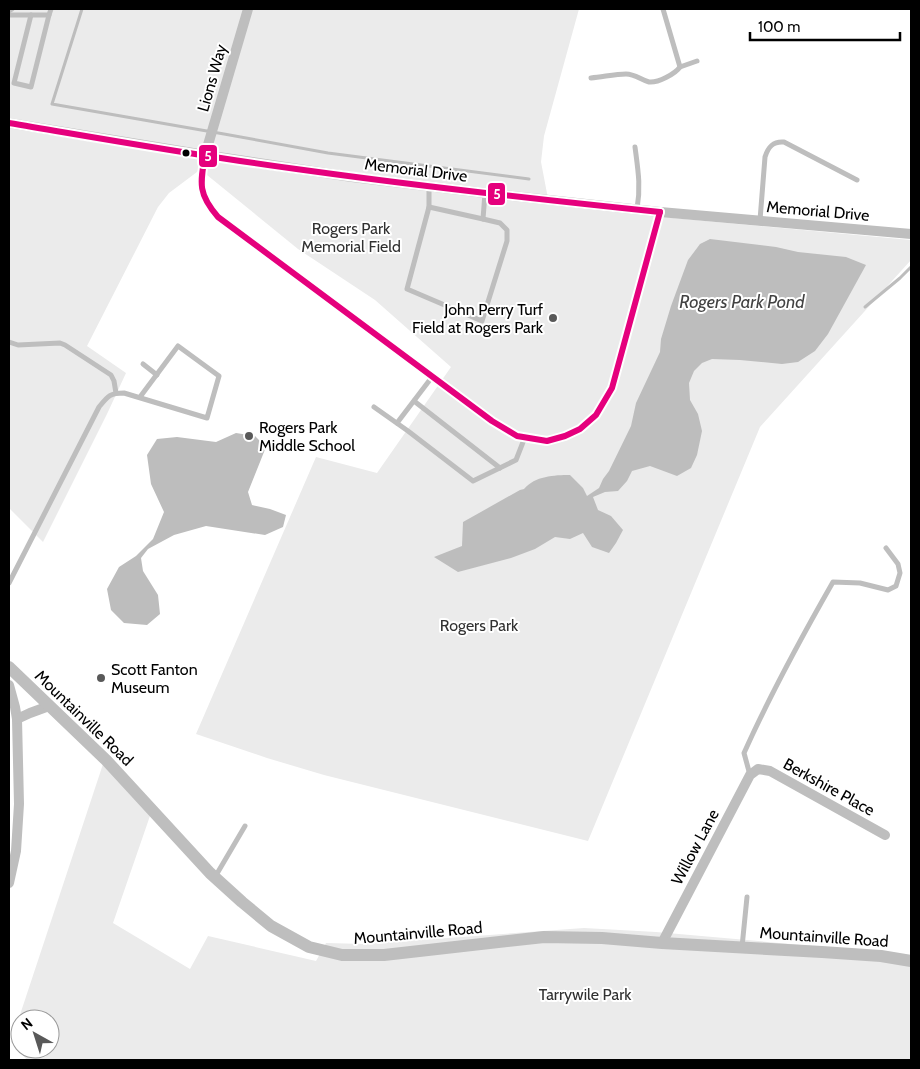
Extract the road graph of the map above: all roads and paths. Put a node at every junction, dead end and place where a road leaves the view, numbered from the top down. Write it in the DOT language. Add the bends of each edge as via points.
graph roads {
  1 [pos="12,9"];
  2 [pos="248,9"];
  3 [pos="663,9"];
  4 [pos="9,11"];
  5 [pos="50,12"];
  6 [pos="9,15"];
  7 [pos="31,15"];
  8 [pos="697,61"];
  9 [pos="680,67"];
  10 [pos="591,78"];
  11 [pos="9,123"];
  12 [pos="635,147"];
  13 [pos="205,155"];
  14 [pos="858,180"];
  15 [pos="429,186"];
  16 [pos="485,193"];
  17 [pos="429,207"];
  18 [pos="636,209"];
  19 [pos="660,212"];
  20 [pos="483,219"];
  21 [pos="760,221"];
  22 [pos="911,234"];
  23 [pos="9,342"];
  24 [pos="143,364"];
  25 [pos="157,375"];
  26 [pos="432,377"];
  27 [pos="116,393"];
  28 [pos="140,397"];
  29 [pos="414,401"];
  30 [pos="374,407"];
  31 [pos="397,423"];
  32 [pos="525,437"];
  33 [pos="500,468"];
  34 [pos="886,548"];
  35 [pos="9,583"];
  36 [pos="9,667"];
  37 [pos="9,685"];
  38 [pos="49,706"];
  39 [pos="17,719"];
  40 [pos="754,772"];
  41 [pos="245,826"];
  42 [pos="885,835"];
  43 [pos="13,848"];
  44 [pos="215,878"];
  45 [pos="9,883"];
  46 [pos="747,897"];
  47 [pos="662,943"];
  48 [pos="742,947"];
  49 [pos="911,960"];
  1 -- 4 [label="lane"];
  2 -- 13 [label="street, Lions Way"];
  3 -- 9 [label="lane"];
  5 -- 7 [label="lane"];
  5 -- 7 [label="lane" via="32,88 14,83"];
  6 -- 7 [label="lane"];
  8 -- 9 [label="lane"];
  9 -- 10 [label="lane" via="673,74 652,82 629,74"];
  11 -- 13 [label="street, Memorial Drive"];
  12 -- 18 [label="lane" via="640,182"];
  13 -- 15 [label="street, Memorial Drive"];
  13 -- 26 [label="lane" via="202,194 218,218"];
  14 -- 21 [label="lane" via="784,142 772,144 767,150"];
  15 -- 16 [label="street, Memorial Drive"];
  15 -- 17 [label="lane"];
  16 -- 18 [label="street, Memorial Drive"];
  16 -- 20 [label="lane"];
  17 -- 20 [label="lane"];
  17 -- 20 [label="lane" via="407,289 482,321 507,241 507,230 500,224"];
  18 -- 19 [label="street, Memorial Drive"];
  19 -- 21 [label="street, Memorial Drive"];
  19 -- 32 [label="lane" via="612,388 596,415 580,429 565,436 547,441"];
  21 -- 22 [label="street, Memorial Drive"];
  23 -- 27 [label="lane" via="18,345 65,345 111,375"];
  24 -- 25 [label="lane"];
  25 -- 28 [label="lane"];
  25 -- 28 [label="lane" via="178,346 219,376 207,418"];
  26 -- 29 [label="lane"];
  26 -- 32 [label="lane" via="492,421 517,436"];
  27 -- 28 [label="lane"];
  27 -- 35 [label="lane" via="107,396 99,407"];
  29 -- 31 [label="lane"];
  29 -- 33 [label="lane"];
  30 -- 31 [label="lane"];
  31 -- 33 [label="lane" via="473,481"];
  32 -- 33 [label="lane" via="516,460"];
  34 -- 40 [label="lane" via="898,564 900,573 896,586 888,590 860,583 833,582 744,753"];
  36 -- 38 [label="street, Mountainville Road"];
  37 -- 39 [label="street"];
  38 -- 39 [label="street"];
  38 -- 44 [label="street, Mountainville Road" via="106,760"];
  39 -- 43 [label="street" via="19,804"];
  40 -- 42 [label="street, Berkshire Place" via="770,770"];
  40 -- 47 [label="street, Willow Lane"];
  41 -- 44 [label="lane"];
  43 -- 45 [label="street"];
  44 -- 47 [label="street, Mountainville Road" via="277,930 309,947 342,955 384,955 544,937"];
  46 -- 48 [label="lane"];
  47 -- 48 [label="street, Mountainville Road"];
  48 -- 49 [label="street, Mountainville Road"];
}
